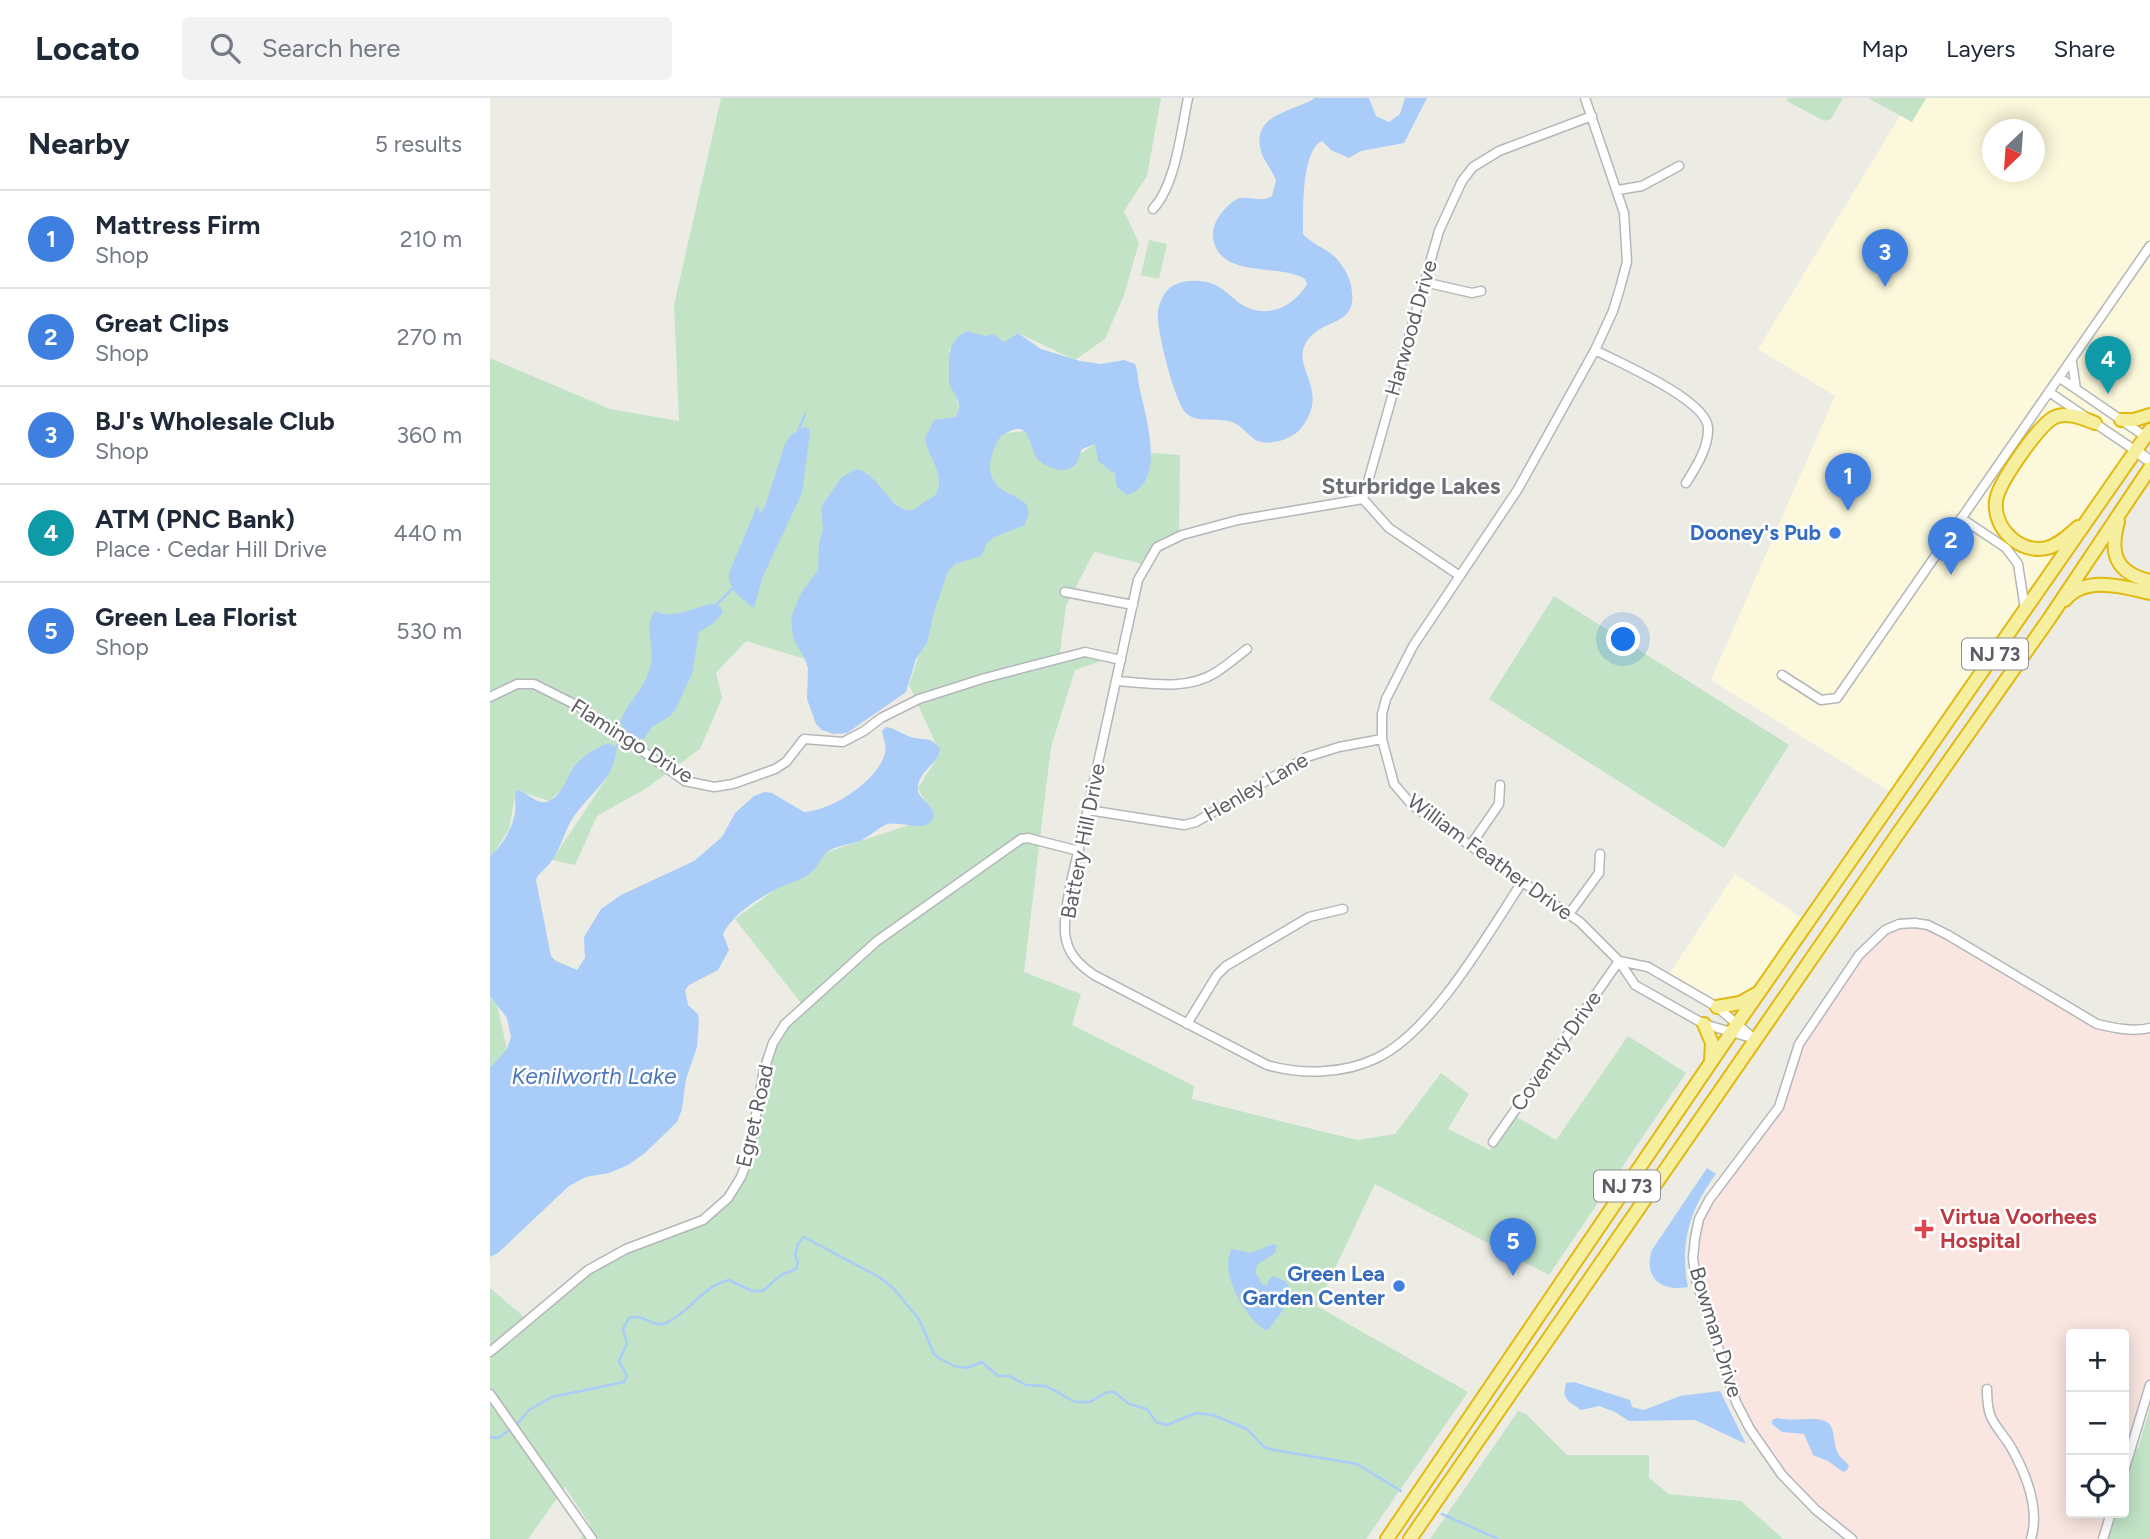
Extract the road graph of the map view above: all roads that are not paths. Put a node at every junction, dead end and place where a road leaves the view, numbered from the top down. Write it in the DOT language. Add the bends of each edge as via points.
graph roads {
  1 [pos="1188,98"];
  2 [pos="1585,98"];
  3 [pos="1592,116"];
  4 [pos="1679,166"];
  5 [pos="1618,191"];
  6 [pos="1153,209"];
  7 [pos="2150,246"];
  8 [pos="1424,282"];
  9 [pos="1481,291"];
  10 [pos="1595,350"];
  11 [pos="2071,362"];
  12 [pos="2060,378"];
  13 [pos="2076,389"];
  14 [pos="2049,392"];
  15 [pos="2150,415"];
  16 [pos="2121,420"];
  17 [pos="2095,423"];
  18 [pos="2149,436"];
  19 [pos="2136,451"];
  20 [pos="2150,461"];
  21 [pos="2150,468"];
  22 [pos="1686,483"];
  23 [pos="2134,492"];
  24 [pos="1363,499"];
  25 [pos="2094,512"];
  26 [pos="1961,518"];
  27 [pos="1460,576"];
  28 [pos="2150,581"];
  29 [pos="1065,592"];
  30 [pos="2150,593"];
  31 [pos="1133,605"];
  32 [pos="2025,610"];
  33 [pos="2049,619"];
  34 [pos="1247,649"];
  35 [pos="1121,660"];
  36 [pos="1782,675"];
  37 [pos="1116,681"];
  38 [pos="490,697"];
  39 [pos="1382,739"];
  40 [pos="1500,785"];
  41 [pos="1088,810"];
  42 [pos="1469,846"];
  43 [pos="1079,851"];
  44 [pos="1600,854"];
  45 [pos="1522,882"];
  46 [pos="1343,909"];
  47 [pos="1569,914"];
  48 [pos="1619,961"];
  49 [pos="1759,992"];
  50 [pos="1717,1007"];
  51 [pos="1187,1024"];
  52 [pos="1704,1024"];
  53 [pos="1735,1028"];
  54 [pos="2150,1028"];
  55 [pos="1755,1039"];
  56 [pos="1710,1063"];
  57 [pos="1493,1142"];
  58 [pos="1522,1340"];
  59 [pos="490,1352"];
  60 [pos="1538,1352"];
  61 [pos="2150,1385"];
  62 [pos="1987,1389"];
  63 [pos="490,1394"];
  64 [pos="2129,1455"];
  65 [pos="2109,1518"];
  66 [pos="1411,1538"];
  67 [pos="592,1539"];
  68 [pos="1387,1539"];
  69 [pos="1852,1539"];
  70 [pos="2031,1539"];
  71 [pos="2103,1539"];
  1 -- 6 [label="street" via="1169,181"];
  2 -- 3 [label="street, William Feather Drive"];
  3 -- 5 [label="street, William Feather Drive"];
  3 -- 8 [label="street, Harwood Drive" via="1499,151 1473,167 1439,231"];
  4 -- 5 [label="street" via="1642,186"];
  5 -- 10 [label="street, William Feather Drive" via="1626,262 1613,311"];
  7 -- 11 [label="street"];
  8 -- 9 [label="street"];
  8 -- 24 [label="street, Harwood Drive"];
  10 -- 22 [label="street" via="1698,407 1708,426 1706,439"];
  10 -- 27 [label="street, William Feather Drive" via="1518,489"];
  11 -- 12 [label="street"];
  11 -- 13 [label="street"];
  12 -- 13 [label="street"];
  12 -- 14 [label="street"];
  13 -- 16 [label="street"];
  14 -- 17 [label="street"];
  14 -- 26 [label="street"];
  15 -- 16 [label="highway"];
  16 -- 18 [label="street"];
  17 -- 19 [label="street"];
  17 -- 25 [label="highway" via="2060,416 2041,428 2002,485 1996,502 2000,525 2026,548 2058,543"];
  18 -- 19 [label="highway, NJ 73"];
  19 -- 20 [label="street"];
  19 -- 25 [label="highway, NJ 73"];
  21 -- 23 [label="highway, NJ 73"];
  23 -- 28 [label="highway" via="2114,535 2115,554 2127,572"];
  23 -- 33 [label="highway, NJ 73"];
  24 -- 27 [label="street" via="1389,528"];
  24 -- 31 [label="street, Battery Hill Drive" via="1238,520 1182,535 1157,547 1150,556"];
  25 -- 32 [label="highway, NJ 73"];
  26 -- 32 [label="street" via="2006,548 2018,564"];
  26 -- 36 [label="street" via="1837,698 1821,700"];
  27 -- 39 [label="street, William Feather Drive" via="1397,675 1382,714"];
  29 -- 31 [label="street"];
  30 -- 33 [label="highway" via="2098,585 2069,596"];
  31 -- 35 [label="street, Battery Hill Drive"];
  32 -- 49 [label="highway, NJ 73"];
  33 -- 55 [label="highway, NJ 73"];
  34 -- 37 [label="street" via="1215,673 1190,683"];
  35 -- 37 [label="street, Battery Hill Drive"];
  35 -- 38 [label="street, Flamingo Drive" via="1085,652 925,697 844,742 804,739 775,769 721,786 685,781 580,707 534,684 517,684"];
  37 -- 41 [label="street, Battery Hill Drive"];
  39 -- 41 [label="street, Henley Lane" via="1307,757 1184,825"];
  39 -- 42 [label="street, William Feather Drive" via="1398,789 1412,805"];
  40 -- 42 [label="street" via="1499,804"];
  41 -- 43 [label="street, Battery Hill Drive"];
  42 -- 45 [label="street, William Feather Drive"];
  43 -- 51 [label="street, Battery Hill Drive" via="1065,929 1067,946 1078,964"];
  43 -- 59 [label="street, Egret Road" via="1021,839 866,949 785,1024 773,1043 748,1158 728,1198 703,1220 632,1246 588,1270"];
  44 -- 47 [label="street" via="1599,873"];
  45 -- 47 [label="street, William Feather Drive"];
  45 -- 51 [label="street, Battery Hill Drive" via="1466,967 1421,1024 1376,1058 1317,1072 1286,1070"];
  46 -- 51 [label="street" via="1309,917 1226,966"];
  47 -- 48 [label="street, William Feather Drive"];
  48 -- 50 [label="street, William Feather Drive" via="1648,967"];
  48 -- 52 [label="street, William Feather Drive" via="1635,985"];
  48 -- 57 [label="street, Coventry Drive"];
  49 -- 50 [label="highway" via="1740,1003"];
  49 -- 53 [label="highway, NJ 73"];
  50 -- 53 [label="street, William Feather Drive"];
  52 -- 53 [label="street, William Feather Drive"];
  52 -- 56 [label="highway" via="1712,1043"];
  53 -- 55 [label="street, William Feather Drive"];
  53 -- 56 [label="highway, NJ 73"];
  54 -- 69 [label="street, Bowman Drive" via="2097,1024 1948,935 1914,923 1899,924 1871,941 1799,1044 1779,1107 1717,1187 1699,1219 1694,1269 1727,1379 1750,1429 1798,1493"];
  55 -- 60 [label="highway, NJ 73"];
  56 -- 58 [label="highway, NJ 73"];
  58 -- 60 [label="street"];
  58 -- 68 [label="highway, NJ 73"];
  60 -- 66 [label="highway, NJ 73"];
  61 -- 64 [label="street"];
  62 -- 70 [label="street" via="1991,1418 2012,1448 2027,1482 2035,1522"];
  63 -- 67 [label="street"];
  65 -- 71 [label="street"];
}
